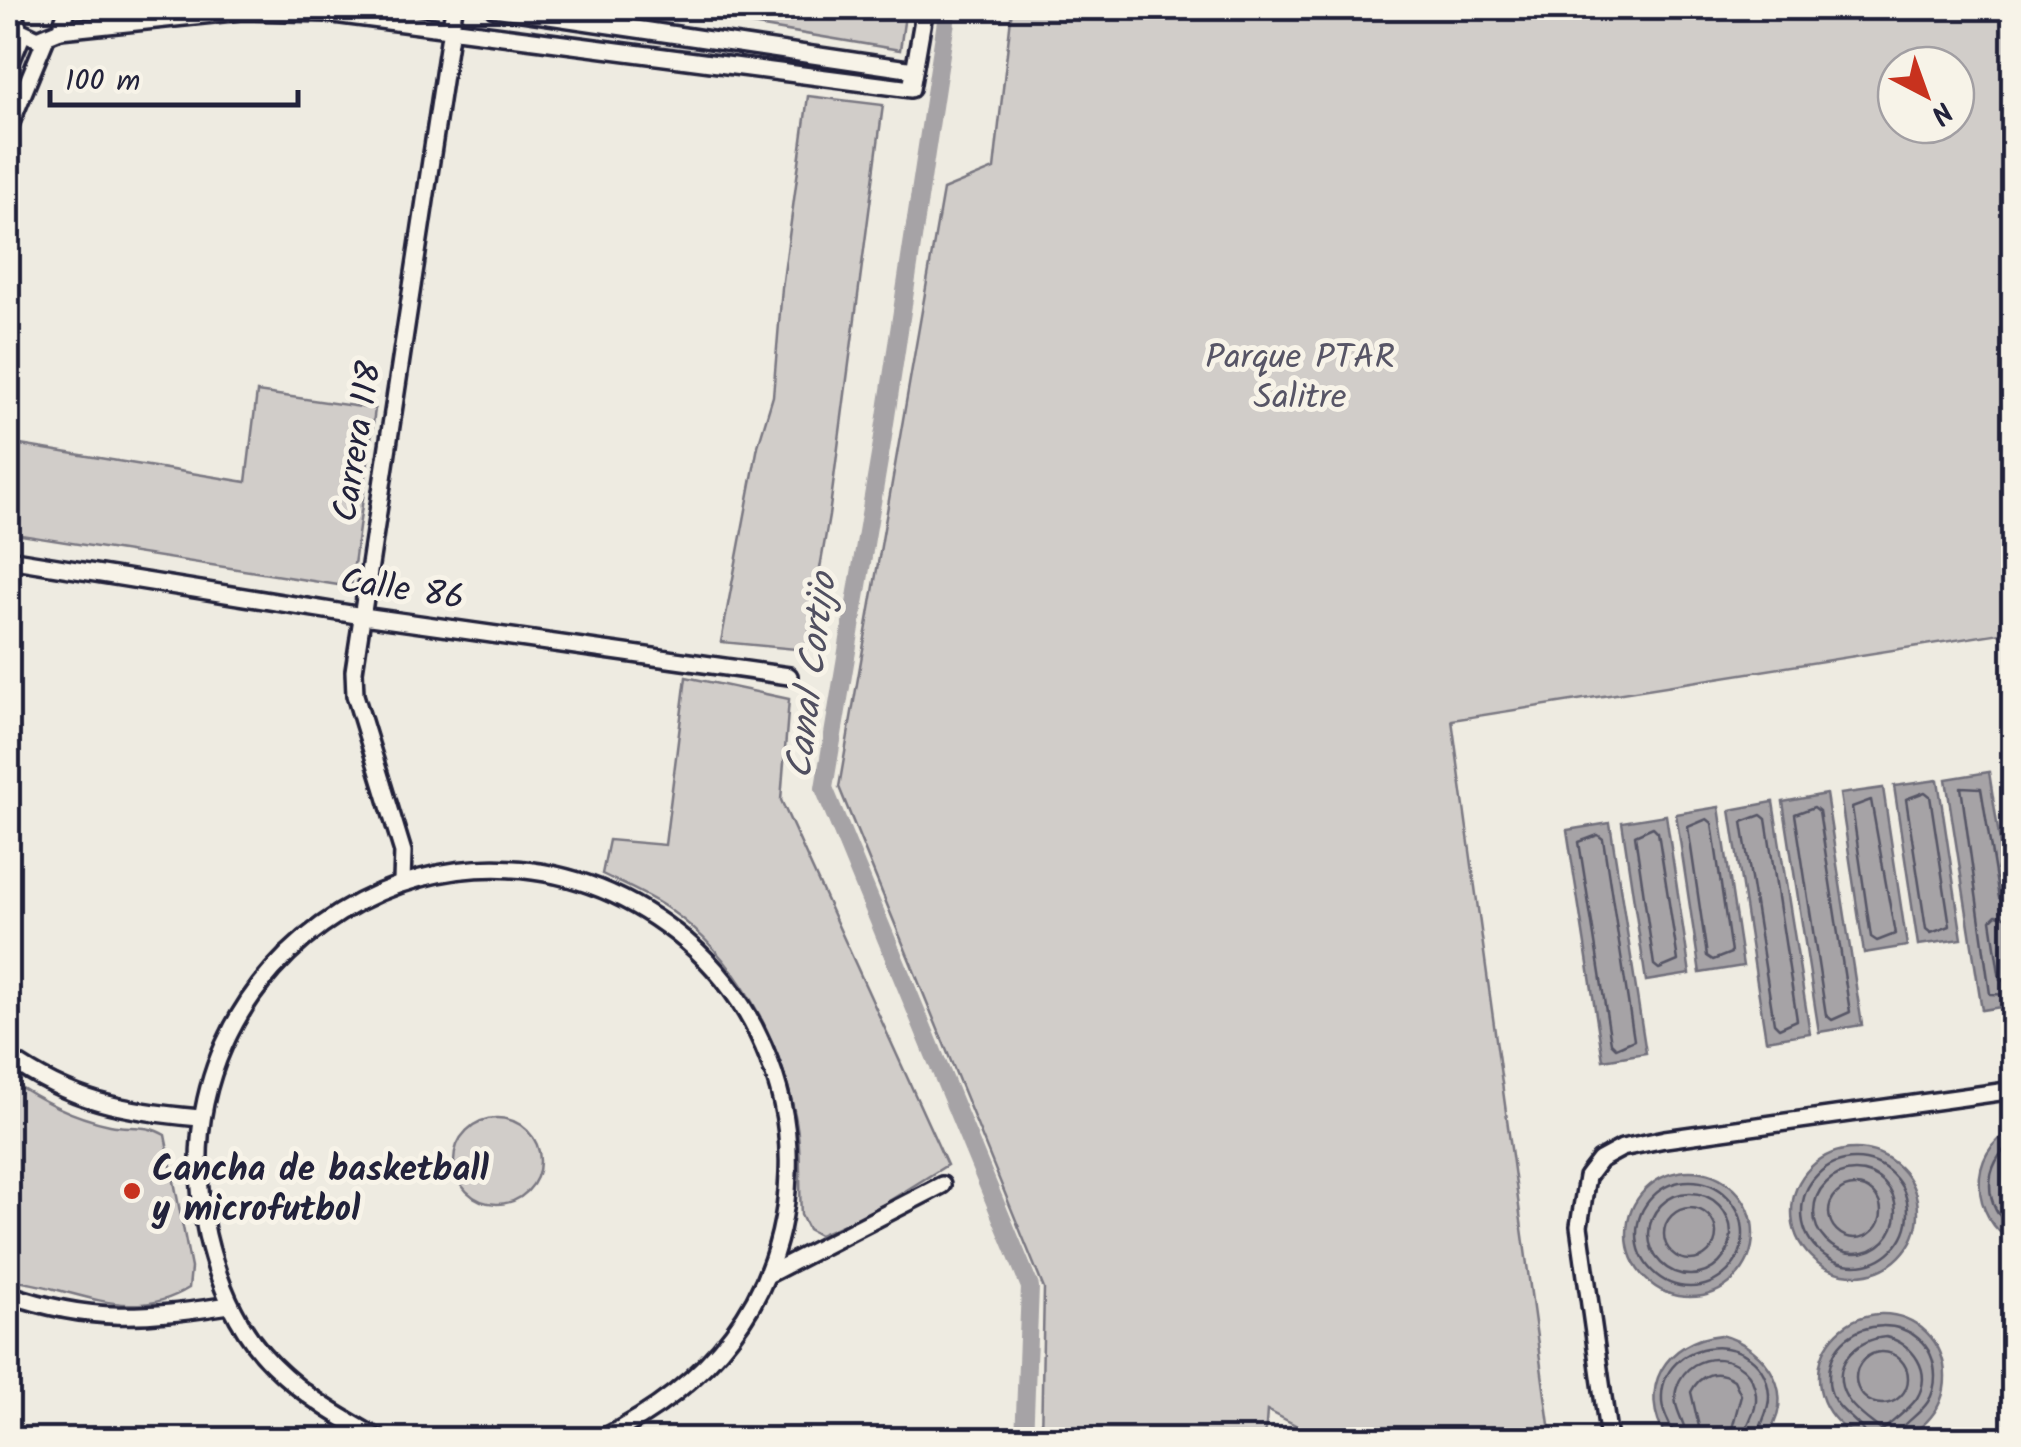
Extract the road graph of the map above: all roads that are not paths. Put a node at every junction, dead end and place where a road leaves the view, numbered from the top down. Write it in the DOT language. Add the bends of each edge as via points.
graph roads {
  1 [pos="12,8"];
  2 [pos="68,8"];
  3 [pos="454,8"];
  4 [pos="494,8"];
  5 [pos="925,8"];
  6 [pos="450,28"];
  7 [pos="16,31"];
  8 [pos="53,34"];
  9 [pos="8,69"];
  10 [pos="914,70"];
  11 [pos="8,130"];
  12 [pos="8,559"];
  13 [pos="362,616"];
  14 [pos="789,676"];
  15 [pos="402,881"];
  16 [pos="8,1058"];
  17 [pos="2014,1090"];
  18 [pos="200,1118"];
  19 [pos="942,1185"];
  20 [pos="767,1274"];
  21 [pos="8,1294"];
  22 [pos="230,1305"];
  23 [pos="381,1440"];
  24 [pos="599,1440"];
  25 [pos="1609,1440"];
  1 -- 7 [label="street"];
  2 -- 8 [label="street"];
  3 -- 6 [label="street, Carrera 118"];
  4 -- 10 [label="street"];
  5 -- 10 [label="street"];
  6 -- 8 [label="street" via="242,11"];
  6 -- 10 [label="street" via="888,88 911,89"];
  6 -- 13 [label="street, Carrera 118"];
  7 -- 8 [label="street"];
  7 -- 9 [label="street"];
  8 -- 11 [label="street"];
  12 -- 13 [label="street, Calle 86"];
  13 -- 14 [label="street, Calle 86"];
  13 -- 15 [label="street, Carrera 118" via="355,695 403,852"];
  15 -- 18 [label="street" via="342,908 291,948 249,998 218,1056"];
  15 -- 20 [label="street" via="466,867 533,869 598,886 657,916 708,959 748,1012 772,1066 786,1123 782,1225"];
  16 -- 18 [label="street" via="71,1094 118,1110"];
  17 -- 25 [label="street" via="1665,1139 1600,1160 1587,1177 1579,1226"];
  18 -- 22 [label="street" via="202,1211"];
  19 -- 20 [label="street"];
  20 -- 24 [label="street" via="738,1329 697,1377 648,1416"];
  21 -- 22 [label="street" via="57,1311 143,1318"];
  22 -- 23 [label="street" via="281,1373"];
}
